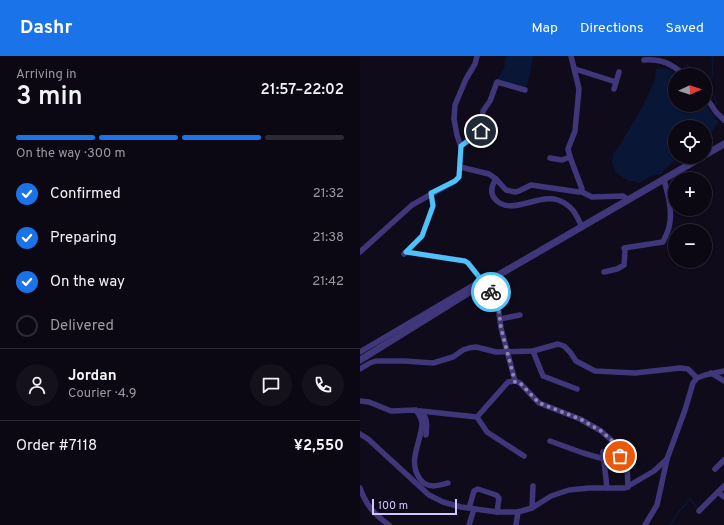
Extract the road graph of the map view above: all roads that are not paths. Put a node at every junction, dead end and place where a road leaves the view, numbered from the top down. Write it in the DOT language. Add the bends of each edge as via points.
graph roads {
  1 [pos="477,56"];
  2 [pos="571,56"];
  3 [pos="644,60"];
  4 [pos="673,68"];
  5 [pos="575,69"];
  6 [pos="619,72"];
  7 [pos="616,82"];
  8 [pos="614,89"];
  9 [pos="525,90"];
  10 [pos="712,106"];
  11 [pos="724,120"];
  12 [pos="724,144"];
  13 [pos="461,146"];
  14 [pos="712,151"];
  15 [pos="570,157"];
  16 [pos="550,158"];
  17 [pos="690,164"];
  18 [pos="460,167"];
  19 [pos="496,179"];
  20 [pos="664,180"];
  21 [pos="580,191"];
  22 [pos="431,193"];
  23 [pos="628,200"];
  24 [pos="582,227"];
  25 [pos="360,252"];
  26 [pos="604,272"];
  27 [pos="483,281"];
  28 [pos="520,315"];
  29 [pos="500,318"];
  30 [pos="533,351"];
  31 [pos="360,352"];
  32 [pos="507,352"];
  33 [pos="360,360"];
  34 [pos="360,369"];
  35 [pos="724,371"];
  36 [pos="711,373"];
  37 [pos="697,378"];
  38 [pos="724,381"];
  39 [pos="515,382"];
  40 [pos="577,389"];
  41 [pos="360,401"];
  42 [pos="419,410"];
  43 [pos="476,417"];
  44 [pos="360,434"];
  45 [pos="426,435"];
  46 [pos="550,441"];
  47 [pos="603,452"];
  48 [pos="524,456"];
  49 [pos="604,459"];
  50 [pos="667,459"];
  51 [pos="724,460"];
  52 [pos="414,468"];
  53 [pos="715,469"];
  54 [pos="411,479"];
  55 [pos="448,483"];
  56 [pos="533,486"];
  57 [pos="724,486"];
  58 [pos="628,487"];
  59 [pos="360,488"];
  60 [pos="607,488"];
  61 [pos="718,492"];
  62 [pos="724,497"];
  63 [pos="472,508"];
  64 [pos="532,508"];
  65 [pos="699,511"];
  66 [pos="497,512"];
  67 [pos="518,512"];
  68 [pos="389,525"];
  69 [pos="469,525"];
  70 [pos="516,525"];
  71 [pos="645,525"];
  1 -- 13 [label="street" via="455,105 454,119"];
  2 -- 5 [label="street"];
  3 -- 4 [label="street" via="655,59"];
  5 -- 7 [label="street"];
  5 -- 15 [label="street" via="580,88 575,131 568,149"];
  6 -- 7 [label="street"];
  7 -- 8 [label="street"];
  9 -- 13 [label="street" via="497,82 483,111 481,131"];
  10 -- 11 [label="street"];
  12 -- 14 [label="street"];
  13 -- 18 [label="street"];
  15 -- 16 [label="street" via="562,160"];
  15 -- 21 [label="street" via="582,189"];
  17 -- 20 [label="street"];
  18 -- 19 [label="street" via="489,174"];
  18 -- 22 [label="street" via="459,177 455,181"];
  19 -- 21 [label="street" via="506,190 515,192 531,185"];
  19 -- 24 [label="street" via="492,186 492,194 503,205 557,200 574,210"];
  20 -- 23 [label="street"];
  20 -- 26 [label="street" via="670,215 669,228 663,242 624,248 624,265"];
  21 -- 23 [label="street" via="592,196 623,196"];
  22 -- 25 [label="street" via="412,205"];
  22 -- 27 [label="street" via="433,206 422,236 405,253 465,261"];
  23 -- 24 [label="street"];
  24 -- 27 [label="street"];
  27 -- 29 [label="street" via="497,299"];
  27 -- 31 [label="street"];
  27 -- 33 [label="street"];
  28 -- 29 [label="street"];
  29 -- 32 [label="street"];
  30 -- 32 [label="street"];
  30 -- 37 [label="street" via="558,344 564,346 583,366 595,371 635,373 680,368 688,369"];
  30 -- 40 [label="street" via="543,376"];
  32 -- 34 [label="street" via="469,348 453,357 433,363 376,361"];
  32 -- 39 [label="street"];
  35 -- 36 [label="street"];
  36 -- 37 [label="street"];
  36 -- 38 [label="street"];
  37 -- 50 [label="street" via="693,383"];
  39 -- 43 [label="street" via="508,382"];
  39 -- 58 [label="street" via="520,383 539,403 580,419 601,431 618,446 620,456 627,464"];
  41 -- 42 [label="street" via="391,411"];
  42 -- 43 [label="street"];
  42 -- 45 [label="street" via="427,421"];
  42 -- 52 [label="street" via="422,423"];
  43 -- 48 [label="street" via="487,432"];
  44 -- 54 [label="street"];
  46 -- 49 [label="street"];
  47 -- 49 [label="street"];
  49 -- 60 [label="street"];
  50 -- 58 [label="street" via="654,471"];
  50 -- 71 [label="street" via="657,505"];
  51 -- 53 [label="street"];
  52 -- 54 [label="street"];
  52 -- 55 [label="street" via="422,482 430,486"];
  54 -- 63 [label="street" via="443,502"];
  56 -- 64 [label="street"];
  57 -- 61 [label="street"];
  58 -- 60 [label="street"];
  59 -- 68 [label="street" via="373,513"];
  60 -- 64 [label="street" via="569,490 551,496"];
  61 -- 62 [label="street"];
  61 -- 65 [label="street"];
  63 -- 66 [label="street"];
  63 -- 66 [label="street" via="474,491 478,489 499,498"];
  63 -- 69 [label="street"];
  64 -- 67 [label="street"];
  66 -- 67 [label="street"];
  67 -- 70 [label="street"];
}
